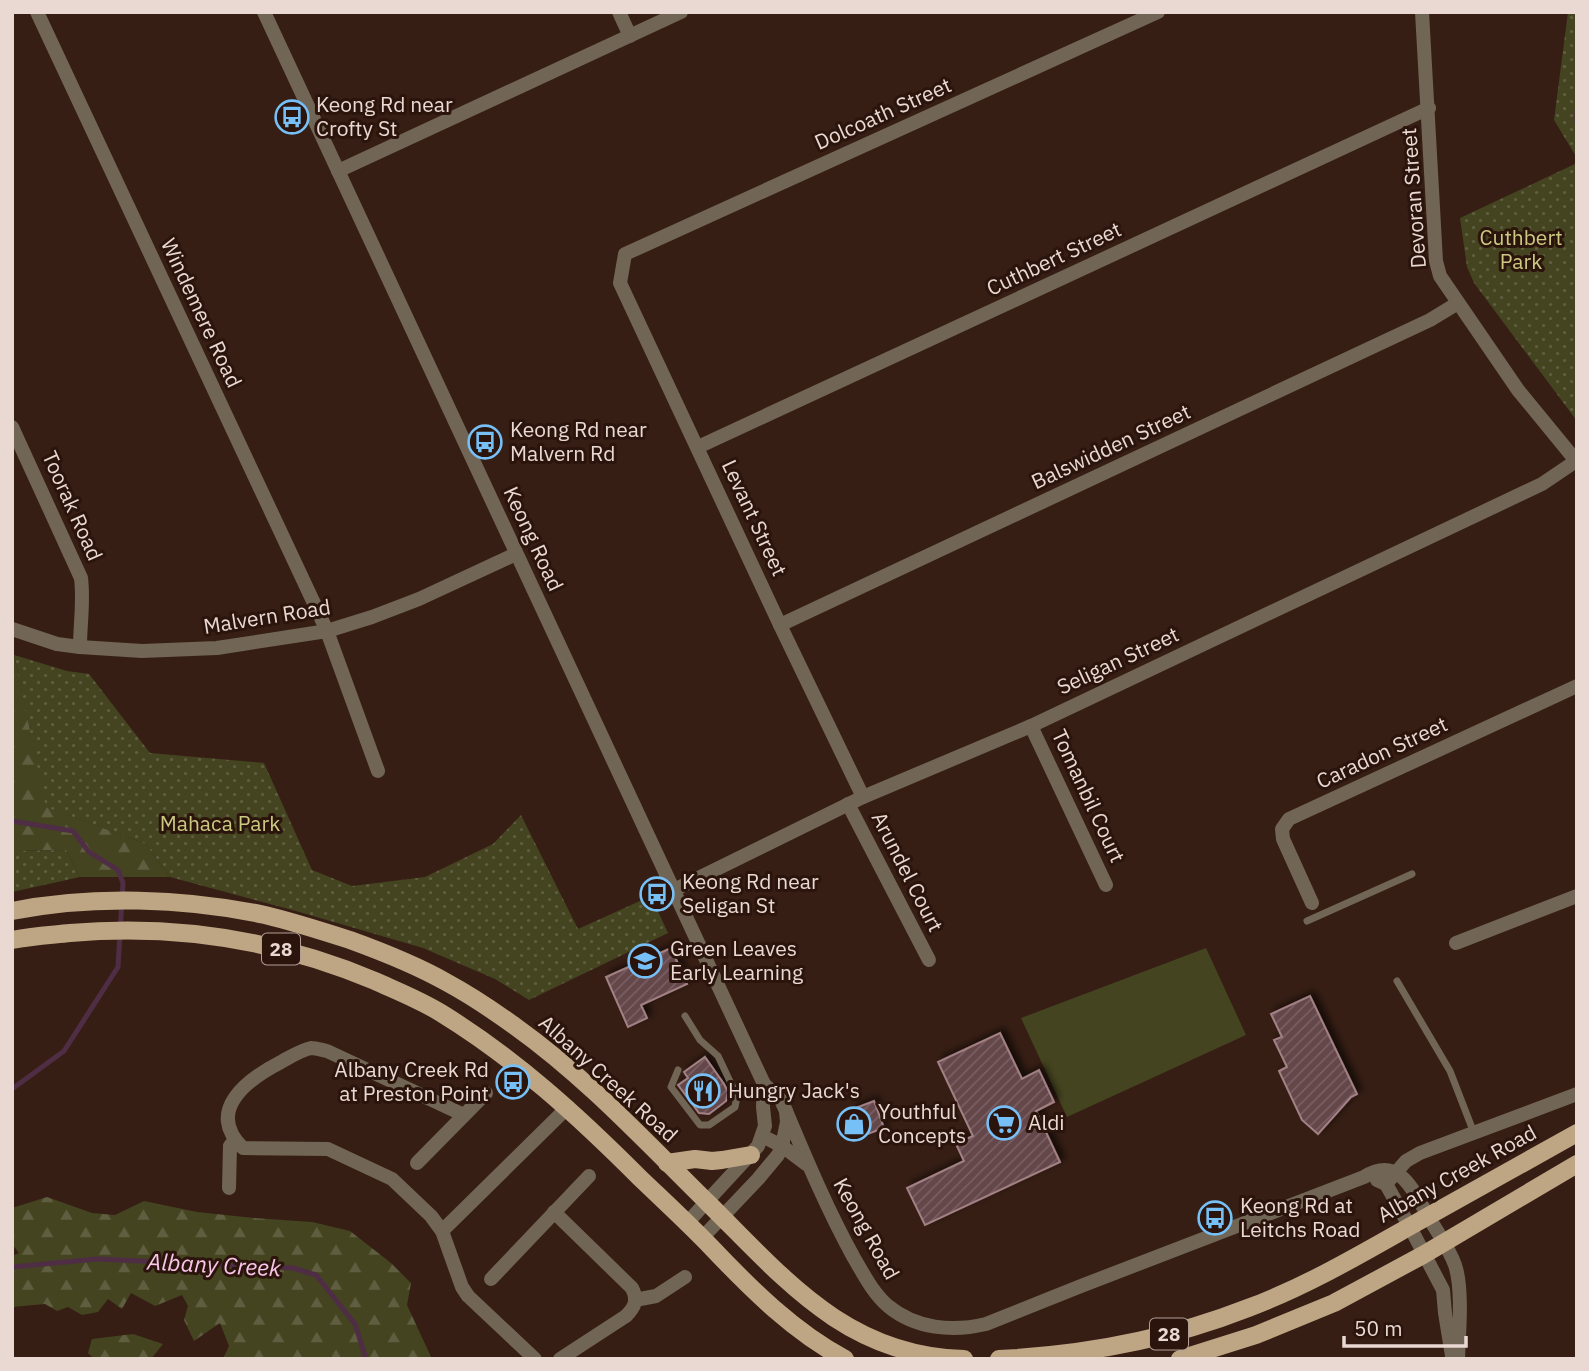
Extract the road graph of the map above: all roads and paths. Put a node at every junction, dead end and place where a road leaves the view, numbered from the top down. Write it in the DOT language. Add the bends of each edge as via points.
graph roads {
  1 [pos="37,12"];
  2 [pos="264,12"];
  3 [pos="619,12"];
  4 [pos="681,12"];
  5 [pos="1158,12"];
  6 [pos="1422,12"];
  7 [pos="630,36"];
  8 [pos="1429,108"];
  9 [pos="338,171"];
  10 [pos="625,254"];
  11 [pos="1458,303"];
  12 [pos="12,427"];
  13 [pos="698,447"];
  14 [pos="1576,462"];
  15 [pos="516,554"];
  16 [pos="780,625"];
  17 [pos="12,629"];
  18 [pos="327,631"];
  19 [pos="80,647"];
  20 [pos="1577,686"];
  21 [pos="1031,726"];
  22 [pos="378,771"];
  23 [pos="863,796"];
  24 [pos="848,804"];
  25 [pos="1412,874"];
  26 [pos="1106,885"];
  27 [pos="674,890"];
  28 [pos="1577,895"];
  29 [pos="1315,909"];
  30 [pos="12,911"];
  31 [pos="1307,920"];
  32 [pos="12,940"];
  33 [pos="1455,943"];
  34 [pos="929,960"];
  35 [pos="410,964"];
  36 [pos="1397,981"];
  37 [pos="399,992"];
  38 [pos="685,1016"];
  39 [pos="678,1070"];
  40 [pos="765,1084"];
  41 [pos="486,1093"];
  42 [pos="1577,1094"];
  43 [pos="568,1107"];
  44 [pos="786,1111"];
  45 [pos="464,1115"];
  46 [pos="1475,1133"];
  47 [pos="1577,1133"];
  48 [pos="762,1136"];
  49 [pos="235,1140"];
  50 [pos="782,1146"];
  51 [pos="751,1155"];
  52 [pos="417,1163"];
  53 [pos="667,1163"];
  54 [pos="1577,1164"];
  55 [pos="1396,1173"];
  56 [pos="812,1174"];
  57 [pos="589,1176"];
  58 [pos="1364,1177"];
  59 [pos="1386,1184"];
  60 [pos="229,1188"];
  61 [pos="707,1202"];
  62 [pos="554,1212"];
  63 [pos="1428,1216"];
  64 [pos="722,1217"];
  65 [pos="687,1223"];
  66 [pos="1410,1227"];
  67 [pos="442,1231"];
  68 [pos="702,1238"];
  69 [pos="1443,1243"];
  70 [pos="1423,1255"];
  71 [pos="685,1277"];
  72 [pos="491,1279"];
  73 [pos="635,1300"];
  74 [pos="535,1359"];
  75 [pos="560,1359"];
  76 [pos="845,1359"];
  77 [pos="964,1359"];
  78 [pos="999,1359"];
  79 [pos="1180,1359"];
  80 [pos="1453,1359"];
  81 [pos="1458,1359"];
  1 -- 18 [label="street, Windemere Road"];
  2 -- 9 [label="street, Keong Road"];
  3 -- 7 [label="street"];
  4 -- 7 [label="street"];
  5 -- 10 [label="street, Dolcoath Street"];
  6 -- 8 [label="street, Devoran Street"];
  7 -- 9 [label="street"];
  8 -- 11 [label="street, Devoran Street" via="1436,261"];
  8 -- 13 [label="street, Cuthbert Street"];
  9 -- 15 [label="street, Keong Road"];
  10 -- 13 [label="street, Levant Street" via="620,283"];
  11 -- 14 [label="street, Devoran Street" via="1518,390"];
  11 -- 16 [label="street, Balswidden Street" via="1418,326"];
  12 -- 19 [label="street, Toorak Road" via="81,578"];
  13 -- 16 [label="street, Levant Street"];
  14 -- 21 [label="street, Seligan Street" via="1542,484"];
  15 -- 18 [label="street, Malvern Road" via="419,599"];
  15 -- 27 [label="street, Keong Road"];
  16 -- 23 [label="street, Levant Street"];
  17 -- 19 [label="street, Malvern Road"];
  18 -- 19 [label="street, Malvern Road" via="218,648 142,651"];
  18 -- 22 [label="street, Windemere Road"];
  20 -- 29 [label="street, Caradon Street" via="1289,819 1282,829 1283,839"];
  21 -- 23 [label="street, Seligan Street"];
  21 -- 26 [label="street, Tomanbil Court"];
  23 -- 24 [label="street, Seligan Street"];
  24 -- 27 [label="street, Seligan Street"];
  24 -- 34 [label="street, Arundel Court"];
  25 -- 29 [label="lane"];
  27 -- 40 [label="street, Keong Road"];
  28 -- 33 [label="street"];
  29 -- 31 [label="lane"];
  30 -- 35 [label="main road, Albany Creek Road / 28" via="101,902 209,906 315,929"];
  32 -- 37 [label="main road, 28" via="106,930 231,938 317,960"];
  35 -- 37 [label="main road"];
  35 -- 53 [label="main road, Albany Creek Road / 28" via="534,1040"];
  36 -- 46 [label="lane" via="1450,1071"];
  37 -- 43 [label="main road, 28" via="442,1013"];
  38 -- 39 [label="lane" via="700,1040 718,1056 735,1090 735,1107 709,1125 700,1125 671,1087"];
  40 -- 44 [label="street, Keong Road"];
  40 -- 48 [label="street, Keong Road"];
  41 -- 45 [label="street"];
  42 -- 46 [label="street"];
  43 -- 65 [label="main road, 28"];
  43 -- 67 [label="street"];
  44 -- 50 [label="street"];
  44 -- 56 [label="street, Keong Road"];
  45 -- 49 [label="street" via="313,1048 259,1073 237,1093 228,1109"];
  45 -- 52 [label="street"];
  46 -- 55 [label="street" via="1415,1155"];
  47 -- 63 [label="main road, Albany Creek Road / 28"];
  48 -- 50 [label="street, Keong Road"];
  48 -- 51 [label="street, Keong Road"];
  49 -- 60 [label="street" via="230,1146"];
  49 -- 67 [label="street" via="243,1148 328,1149 392,1179"];
  50 -- 56 [label="street, Keong Road"];
  50 -- 64 [label="street"];
  51 -- 53 [label="main road"];
  51 -- 61 [label="street, Keong Road"];
  53 -- 61 [label="main road, Albany Creek Road / 28"];
  54 -- 69 [label="main road, 28"];
  55 -- 58 [label="street, Keong Road" via="1376,1170"];
  55 -- 59 [label="street"];
  55 -- 63 [label="street" via="1407,1181"];
  56 -- 58 [label="street, Keong Road" via="877,1295 902,1315 934,1328 986,1324"];
  57 -- 62 [label="street"];
  58 -- 59 [label="street"];
  59 -- 66 [label="street"];
  61 -- 64 [label="main road, Albany Creek Road / 28"];
  61 -- 65 [label="street, Keong Road"];
  62 -- 72 [label="street"];
  62 -- 73 [label="street" via="632,1288"];
  63 -- 66 [label="main road, Albany Creek Road / 28"];
  63 -- 69 [label="street"];
  64 -- 68 [label="street"];
  64 -- 77 [label="main road, Albany Creek Road / 28" via="784,1279 840,1322 904,1350"];
  65 -- 68 [label="main road, 28"];
  66 -- 70 [label="street"];
  66 -- 78 [label="main road, Albany Creek Road / 28" via="1306,1283 1211,1321 1132,1343"];
  67 -- 74 [label="street" via="468,1296"];
  68 -- 76 [label="main road, 28" via="777,1311"];
  69 -- 70 [label="main road, 28"];
  69 -- 81 [label="street" via="1456,1270"];
  70 -- 79 [label="main road, 28" via="1290,1322"];
  70 -- 80 [label="street" via="1443,1290"];
  71 -- 73 [label="street" via="656,1296"];
  73 -- 75 [label="street" via="626,1316"];
}
